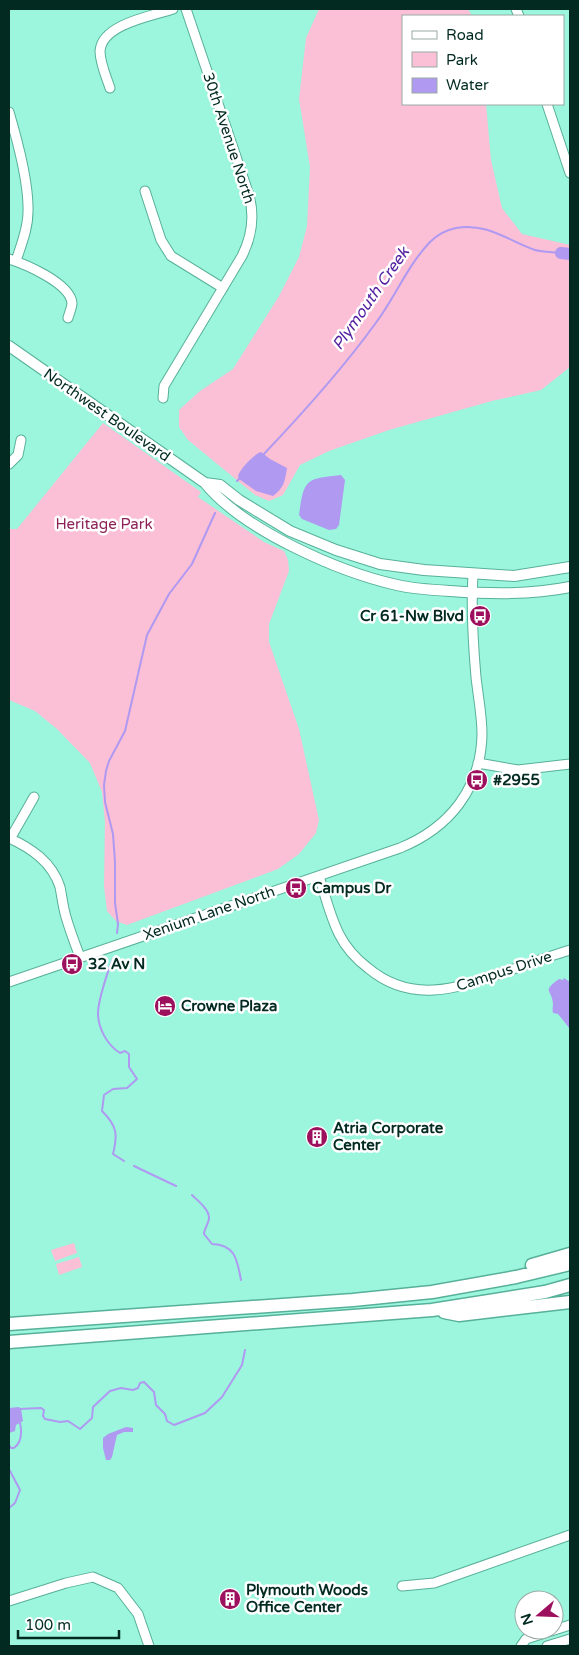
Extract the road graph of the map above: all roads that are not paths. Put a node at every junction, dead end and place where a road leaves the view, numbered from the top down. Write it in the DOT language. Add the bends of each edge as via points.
graph roads {
  1 [pos="173,9"];
  2 [pos="186,9"];
  3 [pos="110,88"];
  4 [pos="547,105"];
  5 [pos="9,112"];
  6 [pos="570,172"];
  7 [pos="145,191"];
  8 [pos="12,260"];
  9 [pos="223,288"];
  10 [pos="68,318"];
  11 [pos="9,346"];
  12 [pos="163,398"];
  13 [pos="20,440"];
  14 [pos="9,464"];
  15 [pos="205,483"];
  16 [pos="570,567"];
  17 [pos="473,574"];
  18 [pos="570,587"];
  19 [pos="472,593"];
  20 [pos="478,763"];
  21 [pos="570,764"];
  22 [pos="34,797"];
  23 [pos="10,838"];
  24 [pos="318,876"];
  25 [pos="570,950"];
  26 [pos="80,957"];
  27 [pos="9,982"];
  28 [pos="570,1254"];
  29 [pos="570,1264"];
  30 [pos="570,1285"];
  31 [pos="353,1300"];
  32 [pos="570,1302"];
  33 [pos="432,1310"];
  34 [pos="9,1324"];
  35 [pos="9,1342"];
  36 [pos="570,1535"];
  37 [pos="402,1586"];
  38 [pos="9,1601"];
  39 [pos="570,1625"];
  40 [pos="570,1639"];
  41 [pos="149,1646"];
  42 [pos="521,1646"];
  43 [pos="547,1646"];
  1 -- 3 [label="street" via="116,28 105,37 100,51"];
  2 -- 9 [label="street, 30th Avenue North" via="252,208 248,245"];
  4 -- 6 [label="street"];
  5 -- 8 [label="street" via="28,197 26,228"];
  7 -- 9 [label="street" via="161,240 171,256"];
  8 -- 10 [label="street" via="41,273 66,291 72,304"];
  9 -- 12 [label="street, 30th Avenue North" via="164,386"];
  11 -- 15 [label="main road, Northwest Boulevard"];
  13 -- 14 [label="street" via="18,455"];
  15 -- 17 [label="main road, Northwest Boulevard" via="220,485 290,531 336,550 380,564"];
  15 -- 19 [label="main road, Northwest Boulevard" via="217,497 262,530 326,561 397,585"];
  16 -- 17 [label="main road, Northwest Boulevard" via="514,576"];
  17 -- 19 [label="street, Xenium Lane North"];
  18 -- 19 [label="main road, Northwest Boulevard" via="543,593"];
  19 -- 20 [label="street, Xenium Lane North" via="482,734"];
  20 -- 21 [label="street" via="526,771"];
  20 -- 24 [label="street, Xenium Lane North" via="468,790 433,831 400,848"];
  22 -- 23 [label="street"];
  23 -- 26 [label="street" via="33,850 52,872 59,884 66,918"];
  24 -- 25 [label="street, Campus Drive" via="336,927 348,949 372,972 402,986 418,990 452,989"];
  24 -- 26 [label="street, Xenium Lane North"];
  26 -- 27 [label="street, Xenium Lane North"];
  28 -- 31 [label="highway" via="530,1266"];
  29 -- 31 [label="highway" via="432,1292"];
  30 -- 33 [label="highway"];
  31 -- 34 [label="highway"];
  32 -- 33 [label="highway" via="460,1315"];
  33 -- 35 [label="highway"];
  36 -- 37 [label="street" via="434,1583"];
  38 -- 41 [label="street" via="94,1578 118,1588 138,1614"];
  39 -- 42 [label="street" via="526,1639"];
  40 -- 43 [label="street"];
}
